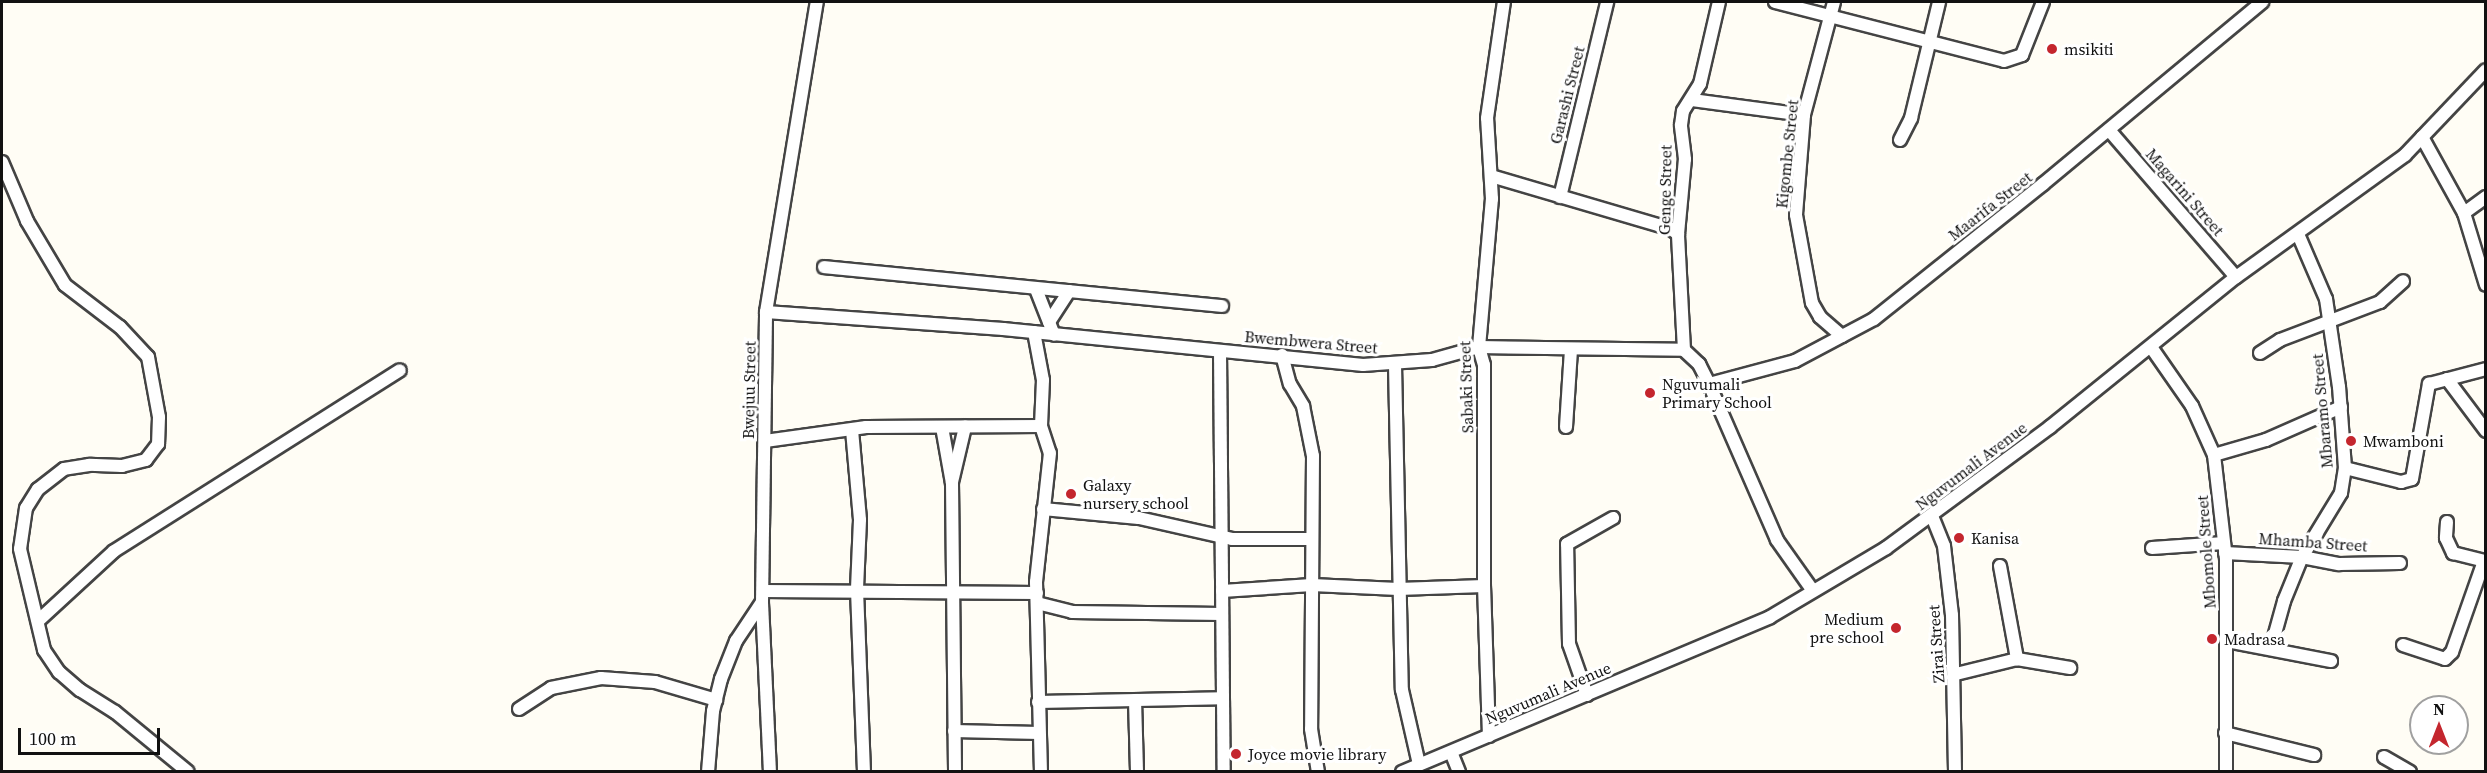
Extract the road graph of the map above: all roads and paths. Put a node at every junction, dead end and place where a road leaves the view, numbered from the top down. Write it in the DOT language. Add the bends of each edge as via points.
graph roads {
  1 [pos="817,2"];
  2 [pos="1504,2"];
  3 [pos="1607,2"];
  4 [pos="1719,2"];
  5 [pos="1775,2"];
  6 [pos="1939,2"];
  7 [pos="2043,2"];
  8 [pos="2262,2"];
  9 [pos="1832,7"];
  10 [pos="1932,42"];
  11 [pos="2486,70"];
  12 [pos="1692,100"];
  13 [pos="1804,115"];
  14 [pos="2109,130"];
  15 [pos="2422,137"];
  16 [pos="1900,140"];
  17 [pos="2,162"];
  18 [pos="1491,176"];
  19 [pos="1560,197"];
  20 [pos="2486,197"];
  21 [pos="2464,213"];
  22 [pos="1678,234"];
  23 [pos="2298,234"];
  24 [pos="824,267"];
  25 [pos="2236,277"];
  26 [pos="2403,281"];
  27 [pos="2486,285"];
  28 [pos="1036,289"];
  29 [pos="1069,291"];
  30 [pos="1222,306"];
  31 [pos="766,312"];
  32 [pos="2329,320"];
  33 [pos="1049,322"];
  34 [pos="1034,332"];
  35 [pos="1054,335"];
  36 [pos="1842,336"];
  37 [pos="1479,347"];
  38 [pos="2151,347"];
  39 [pos="1571,348"];
  40 [pos="1684,350"];
  41 [pos="1220,351"];
  42 [pos="2260,353"];
  43 [pos="1281,355"];
  44 [pos="1395,365"];
  45 [pos="2486,369"];
  46 [pos="399,370"];
  47 [pos="2447,379"];
  48 [pos="1708,384"];
  49 [pos="2341,407"];
  50 [pos="942,426"];
  51 [pos="1041,426"];
  52 [pos="965,427"];
  53 [pos="1566,427"];
  54 [pos="852,430"];
  55 [pos="2486,430"];
  56 [pos="765,441"];
  57 [pos="2214,455"];
  58 [pos="2345,468"];
  59 [pos="952,483"];
  60 [pos="1043,509"];
  61 [pos="1932,516"];
  62 [pos="1613,518"];
  63 [pos="2446,522"];
  64 [pos="1219,534"];
  65 [pos="1310,539"];
  66 [pos="2152,548"];
  67 [pos="2224,548"];
  68 [pos="2302,557"];
  69 [pos="2485,561"];
  70 [pos="2400,563"];
  71 [pos="2000,566"];
  72 [pos="1312,585"];
  73 [pos="1484,586"];
  74 [pos="1398,589"];
  75 [pos="857,590"];
  76 [pos="951,591"];
  77 [pos="1222,591"];
  78 [pos="1814,591"];
  79 [pos="762,596"];
  80 [pos="1037,598"];
  81 [pos="1222,614"];
  82 [pos="38,621"];
  83 [pos="2227,641"];
  84 [pos="2403,645"];
  85 [pos="2271,648"];
  86 [pos="2017,659"];
  87 [pos="2331,661"];
  88 [pos="2070,668"];
  89 [pos="1956,674"];
  90 [pos="1587,695"];
  91 [pos="1222,698"];
  92 [pos="716,700"];
  93 [pos="1135,700"];
  94 [pos="1038,702"];
  95 [pos="519,709"];
  96 [pos="954,731"];
  97 [pos="1040,733"];
  98 [pos="2225,733"];
  99 [pos="1489,736"];
  100 [pos="1451,752"];
  101 [pos="2314,755"];
  102 [pos="2384,757"];
  103 [pos="1419,764"];
  104 [pos="188,771"];
  105 [pos="708,771"];
  106 [pos="770,771"];
  107 [pos="864,771"];
  108 [pos="955,771"];
  109 [pos="1041,771"];
  110 [pos="1137,771"];
  111 [pos="1224,771"];
  112 [pos="1317,771"];
  113 [pos="1402,771"];
  114 [pos="1459,771"];
  115 [pos="1955,771"];
  116 [pos="2226,771"];
  117 [pos="2410,771"];
  1 -- 31 [label="street, Bwejuu Street"];
  2 -- 18 [label="street, Sabaki Street" via="1487,118"];
  3 -- 19 [label="street, Garashi Street"];
  4 -- 12 [label="street, Genge Street" via="1700,84"];
  5 -- 9 [label="street"];
  6 -- 10 [label="street"];
  7 -- 10 [label="street" via="2022,55 2004,61"];
  8 -- 14 [label="street, Maarifa Street"];
  9 -- 10 [label="street"];
  9 -- 13 [label="street, Kigombe Street"];
  10 -- 16 [label="street" via="1911,118"];
  11 -- 15 [label="street, Nguvumali Avenue"];
  12 -- 13 [label="street"];
  12 -- 22 [label="street, Genge Street" via="1683,111 1681,125 1685,159"];
  13 -- 36 [label="street, Kigombe Street" via="1797,227 1812,303 1820,317"];
  14 -- 25 [label="street, Magarini Street"];
  14 -- 36 [label="street, Maarifa Street" via="1874,319"];
  15 -- 21 [label="street"];
  15 -- 23 [label="street, Nguvumali Avenue" via="2405,155"];
  17 -- 82 [label="street" via="27,221 65,285 120,327 148,357 159,417 158,444 146,460 122,466 64,469 38,489 26,507 20,549"];
  18 -- 19 [label="street"];
  18 -- 37 [label="street, Sabaki Street"];
  19 -- 22 [label="street"];
  20 -- 21 [label="street"];
  21 -- 27 [label="street"];
  22 -- 40 [label="street, Genge Street"];
  23 -- 25 [label="street, Nguvumali Avenue"];
  23 -- 32 [label="street, Mbaramo Street" via="2316,270"];
  24 -- 28 [label="street"];
  25 -- 38 [label="street, Nguvumali Avenue"];
  26 -- 32 [label="street" via="2380,302"];
  28 -- 29 [label="street"];
  28 -- 33 [label="street"];
  29 -- 30 [label="street"];
  29 -- 33 [label="street"];
  31 -- 34 [label="street, Bwembwera Street"];
  31 -- 56 [label="street, Bwejuu Street"];
  32 -- 42 [label="street" via="2280,340"];
  32 -- 49 [label="street, Mbaramo Street"];
  33 -- 35 [label="street"];
  34 -- 35 [label="street, Bwembwera Street"];
  34 -- 51 [label="street" via="1043,380"];
  35 -- 41 [label="street, Bwembwera Street"];
  36 -- 48 [label="street, Maarifa Street" via="1795,361"];
  37 -- 39 [label="street, Bwembwera Street"];
  37 -- 44 [label="street, Bwembwera Street"];
  37 -- 73 [label="street, Sabaki Street" via="1484,365"];
  38 -- 57 [label="street, Mbomole Street" via="2192,406"];
  38 -- 61 [label="street, Nguvumali Avenue"];
  39 -- 40 [label="street, Bwembwera Street"];
  39 -- 53 [label="street"];
  40 -- 48 [label="street" via="1699,364"];
  41 -- 43 [label="street, Bwembwera Street"];
  41 -- 64 [label="street"];
  43 -- 44 [label="street, Bwembwera Street"];
  43 -- 65 [label="street" via="1290,384 1303,406 1313,456"];
  44 -- 74 [label="street"];
  45 -- 47 [label="street"];
  46 -- 82 [label="street" via="114,551"];
  47 -- 55 [label="street"];
  47 -- 58 [label="street" via="2429,384 2412,479 2401,482"];
  48 -- 78 [label="street" via="1777,540"];
  49 -- 57 [label="street" via="2265,441"];
  49 -- 58 [label="street, Mbaramo Street"];
  50 -- 52 [label="street"];
  50 -- 54 [label="street"];
  50 -- 59 [label="street"];
  51 -- 52 [label="street"];
  51 -- 60 [label="street" via="1050,453"];
  52 -- 59 [label="street"];
  54 -- 56 [label="street"];
  54 -- 75 [label="street" via="860,520"];
  56 -- 79 [label="street, Bwejuu Street"];
  57 -- 67 [label="street, Mbomole Street"];
  58 -- 68 [label="street, Mbaramo Street" via="2337,503"];
  59 -- 76 [label="street"];
  60 -- 64 [label="street" via="1109,514"];
  60 -- 80 [label="street"];
  61 -- 78 [label="street, Nguvumali Avenue"];
  61 -- 89 [label="street, Zirai Street" via="1944,546"];
  62 -- 90 [label="street" via="1567,544 1569,644"];
  63 -- 69 [label="street" via="2448,547 2453,553"];
  64 -- 65 [label="street" via="1232,539"];
  64 -- 77 [label="street"];
  65 -- 72 [label="street"];
  66 -- 67 [label="street, Mhamba Street"];
  67 -- 68 [label="street, Mhamba Street"];
  67 -- 83 [label="street, Mbomole Street"];
  68 -- 70 [label="street, Mhamba Street" via="2339,564"];
  68 -- 85 [label="street, Mbaramo Street"];
  69 -- 84 [label="street" via="2452,652 2445,658"];
  71 -- 86 [label="street"];
  72 -- 74 [label="street"];
  72 -- 77 [label="street"];
  72 -- 112 [label="street" via="1311,729"];
  73 -- 74 [label="street"];
  73 -- 99 [label="street, Sabaki Street"];
  74 -- 103 [label="street" via="1402,690"];
  75 -- 76 [label="street"];
  75 -- 79 [label="street"];
  75 -- 107 [label="street"];
  76 -- 80 [label="street"];
  76 -- 96 [label="street"];
  77 -- 81 [label="street"];
  78 -- 90 [label="street, Nguvumali Avenue" via="1770,617"];
  79 -- 92 [label="street" via="736,641"];
  79 -- 106 [label="street, Bwejuu Street"];
  80 -- 81 [label="street" via="1072,612"];
  80 -- 94 [label="street"];
  81 -- 91 [label="street"];
  82 -- 104 [label="street" via="44,651 59,672"];
  83 -- 85 [label="street"];
  83 -- 98 [label="street, Mbomole Street"];
  85 -- 87 [label="street"];
  86 -- 88 [label="street"];
  86 -- 89 [label="street"];
  89 -- 115 [label="street, Zirai Street"];
  90 -- 99 [label="street, Nguvumali Avenue"];
  91 -- 93 [label="street"];
  91 -- 111 [label="street"];
  92 -- 95 [label="street" via="655,682 601,678 551,688"];
  92 -- 105 [label="street"];
  93 -- 94 [label="street"];
  93 -- 110 [label="street"];
  94 -- 97 [label="street"];
  96 -- 97 [label="street"];
  96 -- 108 [label="street"];
  97 -- 109 [label="street"];
  98 -- 101 [label="street"];
  98 -- 116 [label="street, Mbomole Street"];
  99 -- 100 [label="street, Nguvumali Avenue"];
  100 -- 103 [label="street, Nguvumali Avenue"];
  100 -- 114 [label="street"];
  102 -- 117 [label="street"];
  103 -- 113 [label="street, Nguvumali Avenue"];
}
